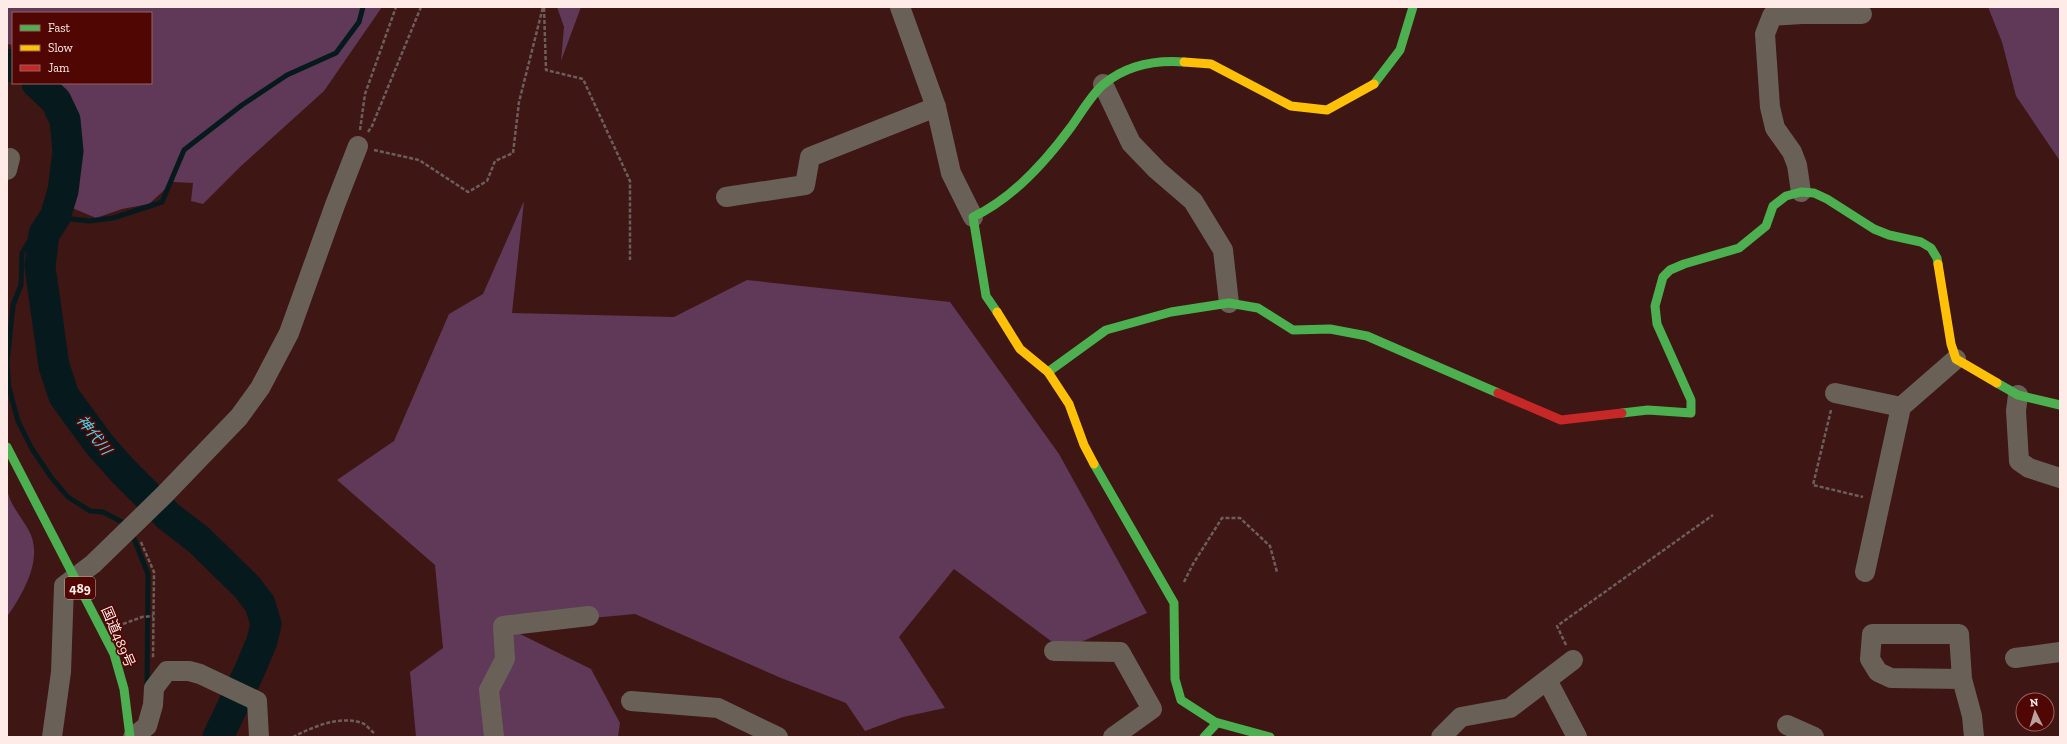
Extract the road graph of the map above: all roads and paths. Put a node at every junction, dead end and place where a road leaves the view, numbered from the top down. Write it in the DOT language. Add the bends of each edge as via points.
graph roads {
  1 [pos="396,7"];
  2 [pos="421,7"];
  3 [pos="544,7"];
  4 [pos="900,7"];
  5 [pos="1413,7"];
  6 [pos="1862,14"];
  7 [pos="1103,84"];
  8 [pos="936,108"];
  9 [pos="358,146"];
  10 [pos="1801,192"];
  11 [pos="726,197"];
  12 [pos="973,217"];
  13 [pos="630,260"];
  14 [pos="1229,303"];
  15 [pos="1956,359"];
  16 [pos="1048,372"];
  17 [pos="1836,392"];
  18 [pos="2018,395"];
  19 [pos="2060,406"];
  20 [pos="1901,407"];
  21 [pos="7,447"];
  22 [pos="2060,478"];
  23 [pos="1882,502"];
  24 [pos="1713,515"];
  25 [pos="139,519"];
  26 [pos="1277,572"];
  27 [pos="1865,572"];
  28 [pos="74,578"];
  29 [pos="1174,602"];
  30 [pos="152,616"];
  31 [pos="589,616"];
  32 [pos="123,624"];
  33 [pos="1054,650"];
  34 [pos="2060,652"];
  35 [pos="2015,658"];
  36 [pos="153,659"];
  37 [pos="1573,660"];
  38 [pos="1962,679"];
  39 [pos="1547,680"];
  40 [pos="631,701"];
  41 [pos="1216,723"];
  42 [pos="1787,725"];
  43 [pos="374,733"];
  44 [pos="52,737"];
  45 [pos="132,737"];
  46 [pos="259,737"];
  47 [pos="293,737"];
  48 [pos="494,737"];
  49 [pos="778,737"];
  50 [pos="1113,737"];
  51 [pos="1204,737"];
  52 [pos="1270,737"];
  53 [pos="1441,737"];
  54 [pos="1577,737"];
  55 [pos="1814,737"];
  56 [pos="1974,737"];
  1 -- 9 [label="path" via="365,94"];
  2 -- 9 [label="path" via="372,126"];
  3 -- 9 [label="path" via="519,102 513,153 495,161 487,181 468,192 419,160"];
  3 -- 13 [label="path" via="546,70 583,80 630,181"];
  4 -- 8 [label="street"];
  5 -- 7 [label="main road" via="1400,50 1372,86 1327,110 1291,106 1211,64 1165,61 1138,65"];
  6 -- 10 [label="street" via="1772,16 1765,34 1774,128 1792,152 1797,165"];
  7 -- 12 [label="main road" via="1060,142 1030,174 988,210"];
  7 -- 14 [label="street" via="1131,143 1156,170 1193,200 1224,250"];
  8 -- 11 [label="street" via="810,157 805,185"];
  8 -- 12 [label="street" via="951,172"];
  9 -- 25 [label="street" via="289,333 267,376 239,417"];
  10 -- 14 [label="main road" via="1786,196 1773,206 1766,226 1752,240 1739,248 1684,264 1670,270 1663,277 1655,306 1657,324 1691,400 1691,413 1648,410 1561,420 1367,336 1330,329 1293,330 1258,308"];
  10 -- 15 [label="main road" via="1814,193 1827,199 1889,236 1921,242 1931,248 1937,258 1951,344"];
  12 -- 16 [label="main road" via="986,296 1020,349"];
  14 -- 16 [label="main road" via="1171,312 1106,330"];
  15 -- 18 [label="main road"];
  15 -- 20 [label="street"];
  16 -- 29 [label="main road" via="1069,404 1084,445 1103,481"];
  17 -- 20 [label="street"];
  17 -- 23 [label="path" via="1813,485"];
  18 -- 19 [label="main road"];
  18 -- 22 [label="street" via="2016,411 2019,461 2029,468"];
  20 -- 23 [label="street"];
  21 -- 28 [label="main road, 国道489号 / 489"];
  23 -- 27 [label="street"];
  24 -- 37 [label="path" via="1557,626"];
  25 -- 28 [label="street" via="85,571"];
  25 -- 30 [label="path" via="154,572"];
  26 -- 29 [label="path" via="1270,546 1240,518 1222,518 1193,564"];
  28 -- 44 [label="street" via="64,586 61,672"];
  28 -- 45 [label="main road, 国道489号 / 489" via="114,654 124,689"];
  29 -- 41 [label="main road" via="1175,679 1181,700"];
  30 -- 32 [label="path"];
  30 -- 36 [label="path"];
  31 -- 48 [label="street" via="503,626 505,659 490,690"];
  33 -- 50 [label="street" via="1120,652 1152,709"];
  34 -- 35 [label="street"];
  37 -- 39 [label="street"];
  38 -- 38 [label="street" via="1959,634 1872,634 1870,659 1878,672 1891,678"];
  38 -- 56 [label="street" via="1972,716"];
  39 -- 53 [label="street" via="1510,708 1461,717"];
  39 -- 54 [label="street"];
  40 -- 49 [label="street" via="718,708"];
  41 -- 51 [label="main road"];
  41 -- 52 [label="main road" via="1255,730"];
  42 -- 55 [label="street"];
  43 -- 47 [label="path" via="362,723 337,720 310,728"];
  45 -- 46 [label="street" via="147,726 153,705 154,688 167,671 189,671 257,701"];
}
